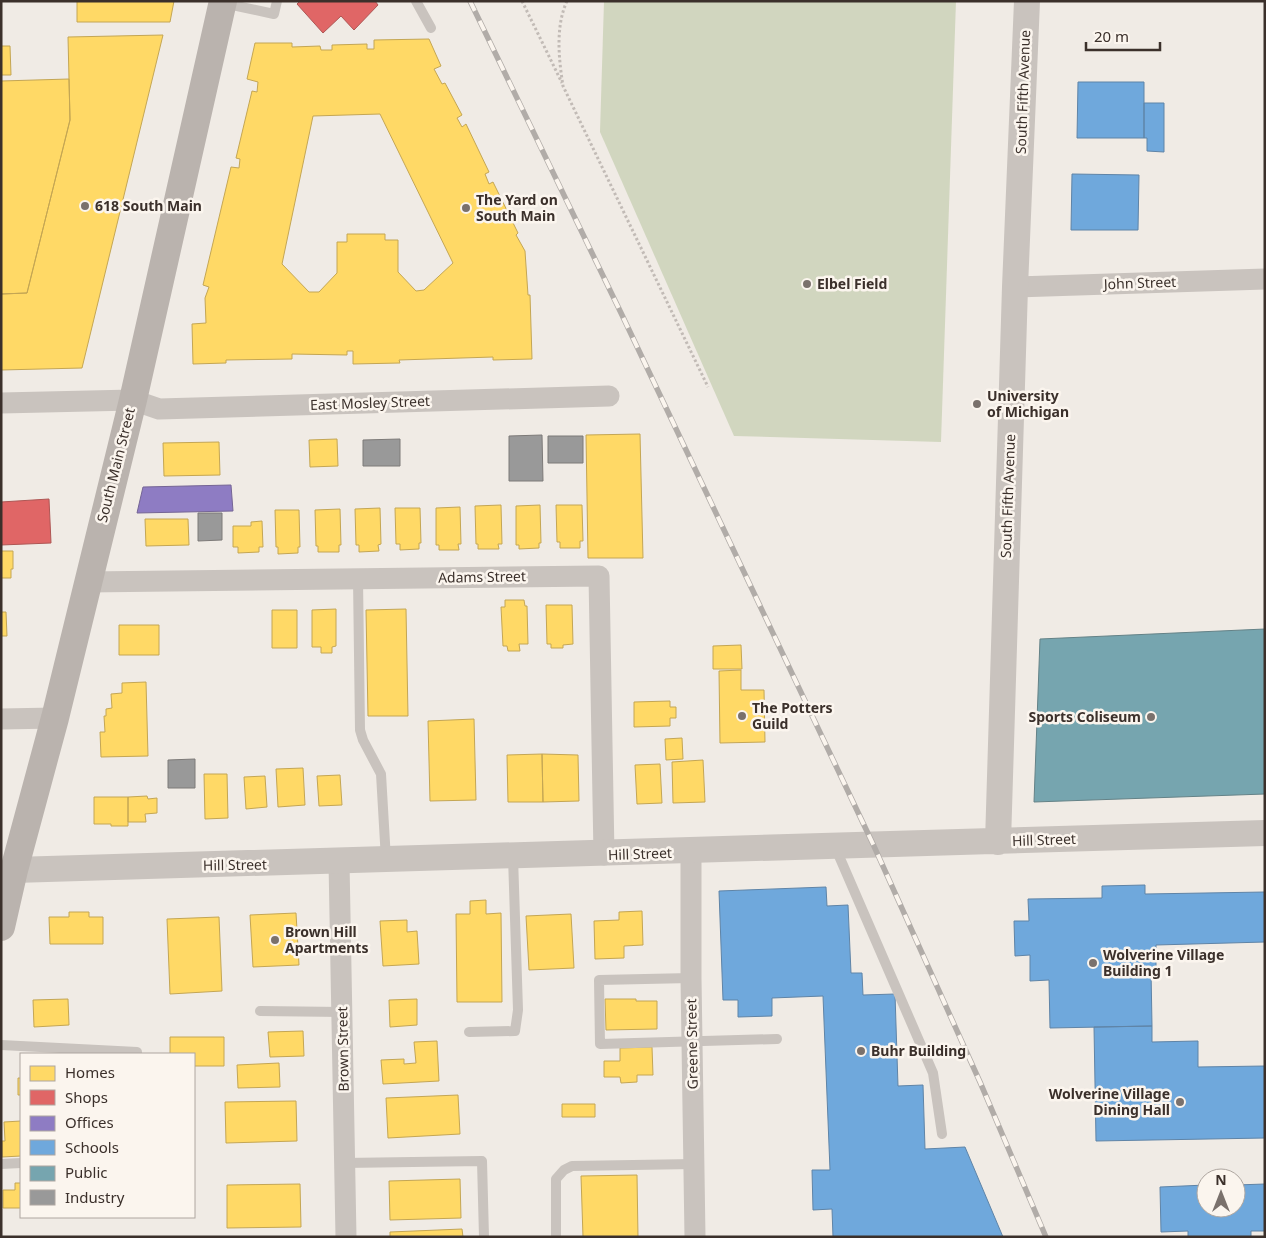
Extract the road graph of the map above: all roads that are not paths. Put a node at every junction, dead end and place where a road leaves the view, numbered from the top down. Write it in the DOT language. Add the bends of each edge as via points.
graph roads {
  1 [pos="277,1"];
  2 [pos="416,1"];
  3 [pos="1027,1"];
  4 [pos="223,2"];
  5 [pos="431,28"];
  6 [pos="1265,279"];
  7 [pos="1015,287"];
  8 [pos="609,396"];
  9 [pos="133,400"];
  10 [pos="1,403"];
  11 [pos="358,579"];
  12 [pos="87,582"];
  13 [pos="55,718"];
  14 [pos="1,719"];
  15 [pos="1265,833"];
  16 [pos="998,842"];
  17 [pos="834,846"];
  18 [pos="691,852"];
  19 [pos="604,855"];
  20 [pos="513,858"];
  21 [pos="386,861"];
  22 [pos="339,862"];
  23 [pos="14,870"];
  24 [pos="1,927"];
  25 [pos="691,978"];
  26 [pos="260,1011"];
  27 [pos="342,1012"];
  28 [pos="469,1032"];
  29 [pos="777,1039"];
  30 [pos="693,1042"];
  31 [pos="1,1045"];
  32 [pos="137,1053"];
  33 [pos="942,1134"];
  34 [pos="344,1163"];
  35 [pos="1,1164"];
  36 [pos="20,1164"];
  37 [pos="694,1164"];
  38 [pos="346,1237"];
  39 [pos="484,1237"];
  40 [pos="556,1237"];
  41 [pos="695,1237"];
  1 -- 4 [label="lane" via="274,14"];
  2 -- 5 [label="lane"];
  3 -- 7 [label="street, South Fifth Avenue"];
  4 -- 9 [label="main road, South Main Street"];
  6 -- 7 [label="street, John Street"];
  7 -- 16 [label="street, South Fifth Avenue"];
  8 -- 9 [label="street, East Mosley Street" via="159,408"];
  9 -- 10 [label="street, East Mosley Street"];
  9 -- 12 [label="main road, South Main Street"];
  11 -- 12 [label="street, Adams Street"];
  11 -- 19 [label="street, Adams Street" via="599,576"];
  11 -- 21 [label="lane" via="360,730 381,774"];
  12 -- 13 [label="main road, South Main Street"];
  13 -- 14 [label="street"];
  13 -- 23 [label="main road, South Main Street"];
  15 -- 16 [label="street, Hill Street"];
  16 -- 17 [label="street, Hill Street"];
  17 -- 18 [label="street, Hill Street"];
  17 -- 33 [label="lane" via="933,1073"];
  18 -- 19 [label="street, Hill Street"];
  18 -- 25 [label="street, Greene Street"];
  19 -- 20 [label="street, Hill Street"];
  20 -- 21 [label="street, Hill Street"];
  20 -- 28 [label="lane" via="518,1010 515,1031"];
  21 -- 22 [label="street, Hill Street"];
  22 -- 23 [label="street, Hill Street"];
  22 -- 27 [label="street, Brown Street"];
  23 -- 24 [label="main road, South Main Street"];
  25 -- 30 [label="street, Greene Street"];
  25 -- 30 [label="lane" via="599,980 600,1044"];
  26 -- 27 [label="lane"];
  27 -- 34 [label="street, Brown Street"];
  29 -- 30 [label="lane"];
  30 -- 37 [label="street, Greene Street"];
  31 -- 32 [label="lane"];
  34 -- 38 [label="street, Brown Street"];
  34 -- 39 [label="lane" via="482,1161"];
  35 -- 36 [label="lane"];
  37 -- 40 [label="lane" via="572,1166 564,1170 556,1179"];
  37 -- 41 [label="street, Greene Street"];
}
